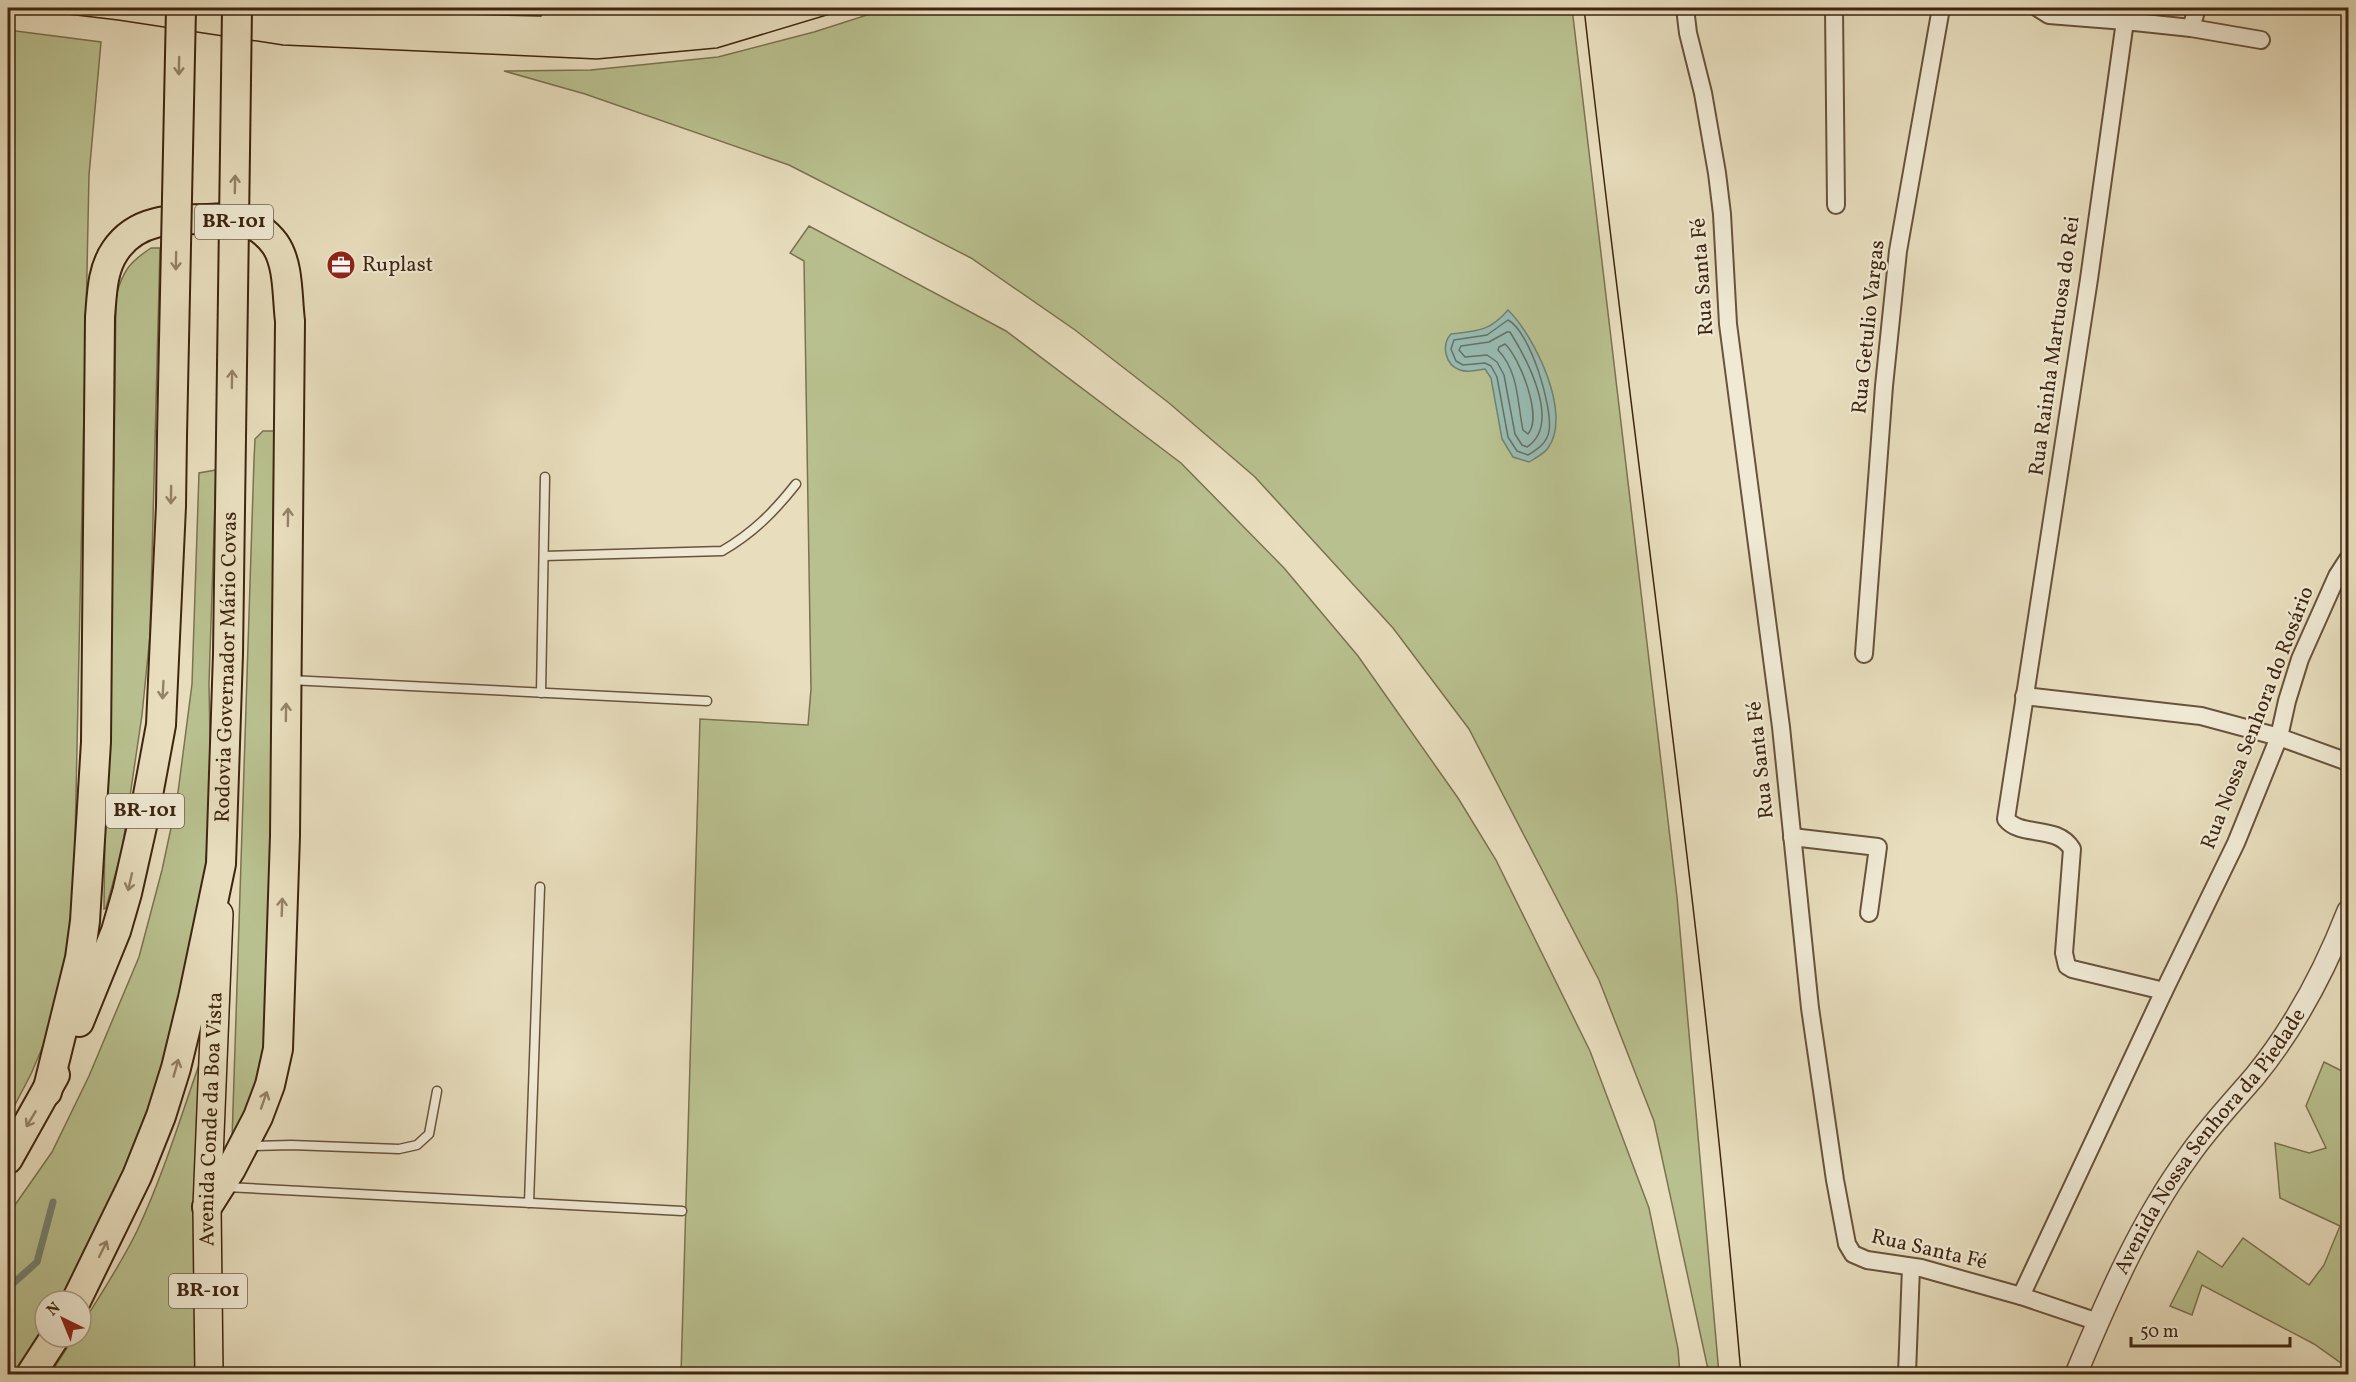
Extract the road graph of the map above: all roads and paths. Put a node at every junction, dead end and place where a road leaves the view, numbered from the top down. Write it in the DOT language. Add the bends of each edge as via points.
graph roads {
  1 [pos="180,8"];
  2 [pos="237,8"];
  3 [pos="1685,8"];
  4 [pos="1834,8"];
  5 [pos="1941,8"];
  6 [pos="2038,8"];
  7 [pos="2197,8"];
  8 [pos="2125,21"];
  9 [pos="2191,28"];
  10 [pos="2261,40"];
  11 [pos="1836,205"];
  12 [pos="545,477"];
  13 [pos="796,484"];
  14 [pos="544,556"];
  15 [pos="2349,559"];
  16 [pos="1864,654"];
  17 [pos="286,680"];
  18 [pos="541,693"];
  19 [pos="2024,696"];
  20 [pos="707,701"];
  21 [pos="2279,737"];
  22 [pos="2349,762"];
  23 [pos="1792,837"];
  24 [pos="221,864"];
  25 [pos="540,887"];
  26 [pos="1869,913"];
  27 [pos="2346,924"];
  28 [pos="2164,992"];
  29 [pos="437,1090"];
  30 [pos="47,1092"];
  31 [pos="243,1146"];
  32 [pos="8,1159"];
  33 [pos="214,1197"];
  34 [pos="529,1203"];
  35 [pos="682,1211"];
  36 [pos="1911,1267"];
  37 [pos="82,1289"];
  38 [pos="2021,1296"];
  39 [pos="2098,1322"];
  40 [pos="47,1349"];
  41 [pos="31,1374"];
  42 [pos="209,1374"];
  43 [pos="1907,1374"];
  44 [pos="2076,1374"];
  1 -- 30 [label="highway, BR-101, one-way, bridge" via="171,506 161,725 116,931"];
  24 -- 2 [label="highway, Rodovia Governador Mário Covas / BR-101, one-way, bridge" via="228,654"];
  3 -- 23 [label="street, Rua Santa Fé" via="1717,173 1728,324"];
  4 -- 11 [label="street"];
  5 -- 16 [label="street, Rua Getulio Vargas" via="1898,251"];
  6 -- 8 [label="street" via="2049,15"];
  7 -- 9 [label="street"];
  8 -- 9 [label="street"];
  8 -- 19 [label="street, Rua Rainha Martuosa do Rei"];
  9 -- 10 [label="street"];
  12 -- 14 [label="lane"];
  13 -- 14 [label="lane" via="774,513 722,551"];
  14 -- 18 [label="lane"];
  15 -- 21 [label="street, Rua Nossa Senhora do Rosário" via="2337,576 2300,659"];
  17 -- 18 [label="lane"];
  17 -- 30 [label="highway, one-way" via="290,321 283,263 267,234 238,219 156,221 127,237 105,268 100,317 96,742 85,921 80,958"];
  31 -- 17 [label="highway, one-way" via="270,1085 278,1049"];
  18 -- 20 [label="lane"];
  19 -- 21 [label="street" via="2172,711"];
  19 -- 28 [label="street, Rua Rainha Martuosa do Rei" via="2006,819 2013,826 2053,834 2068,842 2072,849 2064,953 2067,966"];
  21 -- 22 [label="street"];
  21 -- 28 [label="street, Rua Nossa Senhora do Rosário" via="2236,843"];
  23 -- 26 [label="street" via="1878,847"];
  23 -- 36 [label="street, Rua Santa Fé" via="1810,1008 1847,1244 1853,1254 1867,1260"];
  24 -- 33 [label="main road, Avenida Conde da Boa Vista / BR-101"];
  37 -- 24 [label="highway, Rodovia Governador Mário Covas / BR-101, one-way" via="137,1176 176,1068"];
  25 -- 34 [label="lane"];
  27 -- 39 [label="street, Avenida Nossa Senhora da Piedade" via="2291,1025 2159,1199"];
  28 -- 38 [label="street, Rua Nossa Senhora do Rosário"];
  29 -- 31 [label="lane" via="429,1134 417,1145 399,1149"];
  30 -- 32 [label="highway, BR-101, one-way"];
  31 -- 33 [label="highway"];
  33 -- 34 [label="lane"];
  33 -- 42 [label="main road, Avenida Conde da Boa Vista / BR-101"];
  34 -- 35 [label="lane"];
  36 -- 38 [label="street, Rua Santa Fé"];
  36 -- 43 [label="street"];
  38 -- 39 [label="street, Rua Santa Fé"];
  39 -- 44 [label="street, Avenida Nossa Senhora da Piedade"];
  40 -- 41 [label="highway"];
}
